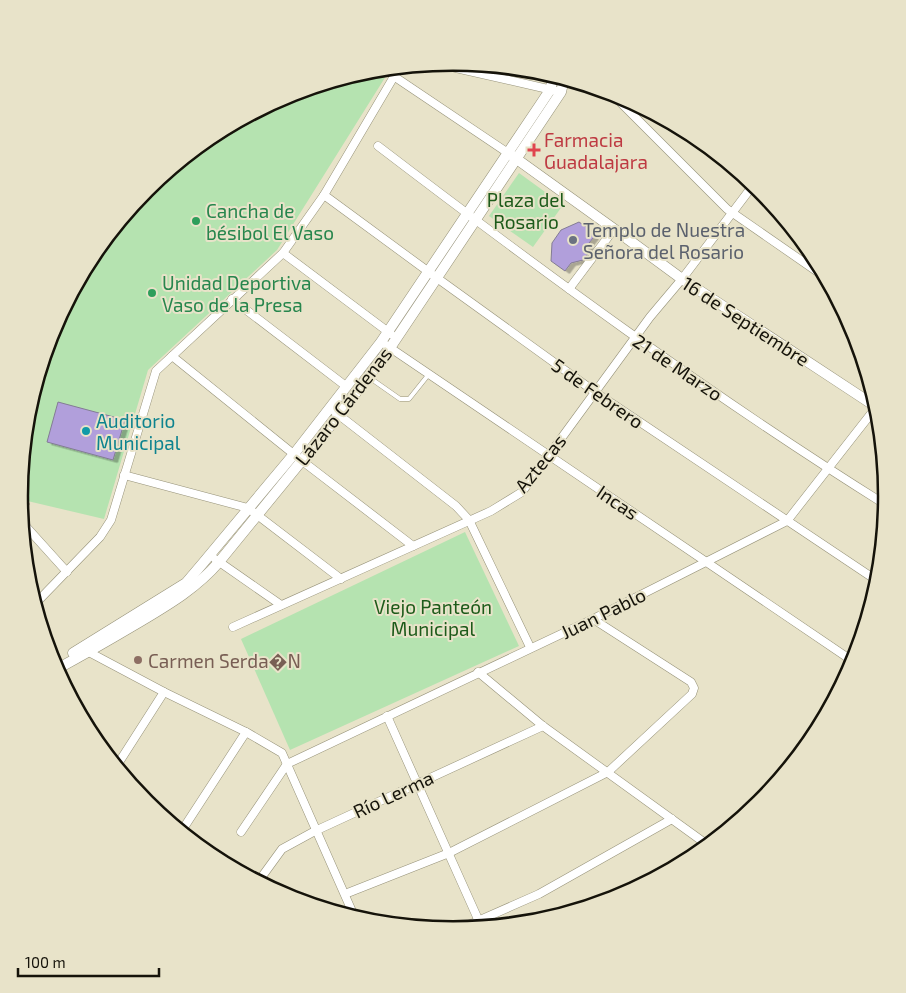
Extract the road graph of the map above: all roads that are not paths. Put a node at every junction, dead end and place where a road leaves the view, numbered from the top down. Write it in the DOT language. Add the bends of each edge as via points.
graph roads {
  1 [pos="471,72"];
  2 [pos="395,77"];
  3 [pos="552,83"];
  4 [pos="563,85"];
  5 [pos="550,90"];
  6 [pos="561,92"];
  7 [pos="626,108"];
  8 [pos="378,146"];
  9 [pos="512,156"];
  10 [pos="748,191"];
  11 [pos="324,195"];
  12 [pos="731,212"];
  13 [pos="471,217"];
  14 [pos="614,228"];
  15 [pos="282,253"];
  16 [pos="811,266"];
  17 [pos="433,275"];
  18 [pos="682,279"];
  19 [pos="569,289"];
  20 [pos="232,299"];
  21 [pos="393,334"];
  22 [pos="635,338"];
  23 [pos="386,345"];
  24 [pos="172,356"];
  25 [pos="429,374"];
  26 [pos="368,376"];
  27 [pos="347,386"];
  28 [pos="595,392"];
  29 [pos="867,401"];
  30 [pos="334,411"];
  31 [pos="870,415"];
  32 [pos="549,455"];
  33 [pos="297,457"];
  34 [pos="829,469"];
  35 [pos="124,475"];
  36 [pos="878,499"];
  37 [pos="248,508"];
  38 [pos="256,515"];
  39 [pos="469,520"];
  40 [pos="787,521"];
  41 [pos="29,530"];
  42 [pos="413,546"];
  43 [pos="210,555"];
  44 [pos="219,562"];
  45 [pos="707,562"];
  46 [pos="66,572"];
  47 [pos="871,576"];
  48 [pos="341,578"];
  49 [pos="40,599"];
  50 [pos="281,605"];
  51 [pos="593,619"];
  52 [pos="233,627"];
  53 [pos="530,647"];
  54 [pos="85,650"];
  55 [pos="847,657"];
  56 [pos="61,661"];
  57 [pos="63,665"];
  58 [pos="478,672"];
  59 [pos="164,692"];
  60 [pos="387,716"];
  61 [pos="543,726"];
  62 [pos="246,732"];
  63 [pos="120,761"];
  64 [pos="286,764"];
  65 [pos="608,772"];
  66 [pos="418,782"];
  67 [pos="672,819"];
  68 [pos="185,826"];
  69 [pos="315,831"];
  70 [pos="240,832"];
  71 [pos="702,841"];
  72 [pos="449,853"];
  73 [pos="262,876"];
  74 [pos="345,894"];
  75 [pos="352,910"];
  76 [pos="478,919"];
  77 [pos="473,921"];
  1 -- 5 [label="street"];
  2 -- 9 [label="street, 16 de Septiembre"];
  2 -- 11 [label="street"];
  3 -- 5 [label="street, Lázaro Cárdenas"];
  4 -- 6 [label="street, Lázaro Cárdenas"];
  5 -- 6 [label="street"];
  5 -- 9 [label="street, Lázaro Cárdenas"];
  6 -- 9 [label="street, Lázaro Cárdenas"];
  7 -- 12 [label="street"];
  8 -- 13 [label="street, 21 de Marzo"];
  9 -- 13 [label="street, Lázaro Cárdenas"];
  9 -- 14 [label="street, 16 de Septiembre"];
  10 -- 12 [label="street, Aztecas"];
  11 -- 15 [label="street"];
  11 -- 17 [label="street, 5 de Febrero"];
  12 -- 16 [label="street"];
  12 -- 18 [label="street, Aztecas"];
  13 -- 17 [label="street, Lázaro Cárdenas"];
  13 -- 19 [label="street, 21 de Marzo"];
  14 -- 18 [label="street, 16 de Septiembre"];
  14 -- 19 [label="street"];
  15 -- 20 [label="street"];
  15 -- 21 [label="street"];
  17 -- 21 [label="street, Lázaro Cárdenas"];
  17 -- 28 [label="street, 5 de Febrero"];
  18 -- 22 [label="street, Aztecas"];
  18 -- 29 [label="street, 16 de Septiembre"];
  19 -- 22 [label="street, 21 de Marzo"];
  20 -- 24 [label="street"];
  20 -- 27 [label="street"];
  21 -- 23 [label="street, Lázaro Cárdenas"];
  22 -- 28 [label="street, Aztecas"];
  22 -- 34 [label="street, 21 de Marzo"];
  23 -- 25 [label="street, Incas"];
  23 -- 26 [label="street, Lázaro Cárdenas"];
  23 -- 27 [label="street, Lázaro Cárdenas"];
  24 -- 33 [label="street"];
  24 -- 35 [label="street" via="156,372"];
  25 -- 26 [label="lane" via="409,399 400,399"];
  25 -- 32 [label="street, Incas"];
  26 -- 30 [label="street, Lázaro Cárdenas"];
  27 -- 30 [label="street, Lázaro Cárdenas"];
  28 -- 32 [label="street, Aztecas"];
  28 -- 40 [label="street, 5 de Febrero"];
  30 -- 33 [label="street, Lázaro Cárdenas"];
  30 -- 39 [label="street" via="456,506"];
  31 -- 34 [label="street, Juan Pablo"];
  32 -- 39 [label="street, Aztecas" via="522,492"];
  32 -- 45 [label="street, Incas"];
  33 -- 37 [label="street, Lázaro Cárdenas"];
  33 -- 38 [label="street, Lázaro Cárdenas"];
  33 -- 42 [label="street"];
  34 -- 36 [label="street, 21 de Marzo"];
  34 -- 40 [label="street, Juan Pablo"];
  35 -- 37 [label="street"];
  35 -- 46 [label="street" via="111,520 100,537"];
  37 -- 38 [label="street"];
  37 -- 43 [label="street, Lázaro Cárdenas"];
  38 -- 44 [label="street, Lázaro Cárdenas"];
  38 -- 48 [label="street"];
  39 -- 42 [label="street, Aztecas"];
  39 -- 53 [label="street"];
  40 -- 45 [label="street, Juan Pablo"];
  40 -- 47 [label="street, 5 de Febrero"];
  41 -- 46 [label="street"];
  42 -- 48 [label="street, Aztecas"];
  43 -- 44 [label="street"];
  43 -- 54 [label="street, Lázaro Cárdenas" via="186,584"];
  44 -- 50 [label="street"];
  44 -- 54 [label="street, Lázaro Cárdenas" via="209,574 174,601"];
  45 -- 51 [label="street, Juan Pablo"];
  45 -- 55 [label="street, Incas"];
  46 -- 49 [label="street"];
  48 -- 50 [label="street, Aztecas"];
  50 -- 52 [label="street, Aztecas"];
  51 -- 53 [label="street, Juan Pablo"];
  51 -- 65 [label="street" via="690,682 694,688 692,694"];
  53 -- 58 [label="street, Juan Pablo"];
  54 -- 56 [label="street, Lázaro Cárdenas"];
  54 -- 57 [label="street, Lázaro Cárdenas"];
  54 -- 59 [label="street"];
  58 -- 60 [label="street, Juan Pablo"];
  58 -- 61 [label="street"];
  59 -- 62 [label="street"];
  59 -- 63 [label="street"];
  60 -- 64 [label="street, Juan Pablo"];
  60 -- 66 [label="street"];
  61 -- 65 [label="street"];
  61 -- 66 [label="street, Río Lerma"];
  62 -- 64 [label="street" via="282,753"];
  62 -- 68 [label="street"];
  64 -- 69 [label="street"];
  64 -- 70 [label="street"];
  65 -- 67 [label="street"];
  65 -- 72 [label="street"];
  66 -- 69 [label="street, Río Lerma"];
  66 -- 72 [label="street"];
  67 -- 71 [label="street"];
  67 -- 76 [label="street" via="539,894"];
  69 -- 73 [label="street, Río Lerma" via="282,849"];
  69 -- 74 [label="street"];
  72 -- 74 [label="street"];
  72 -- 76 [label="street"];
  74 -- 75 [label="street"];
  76 -- 77 [label="street"];
}
